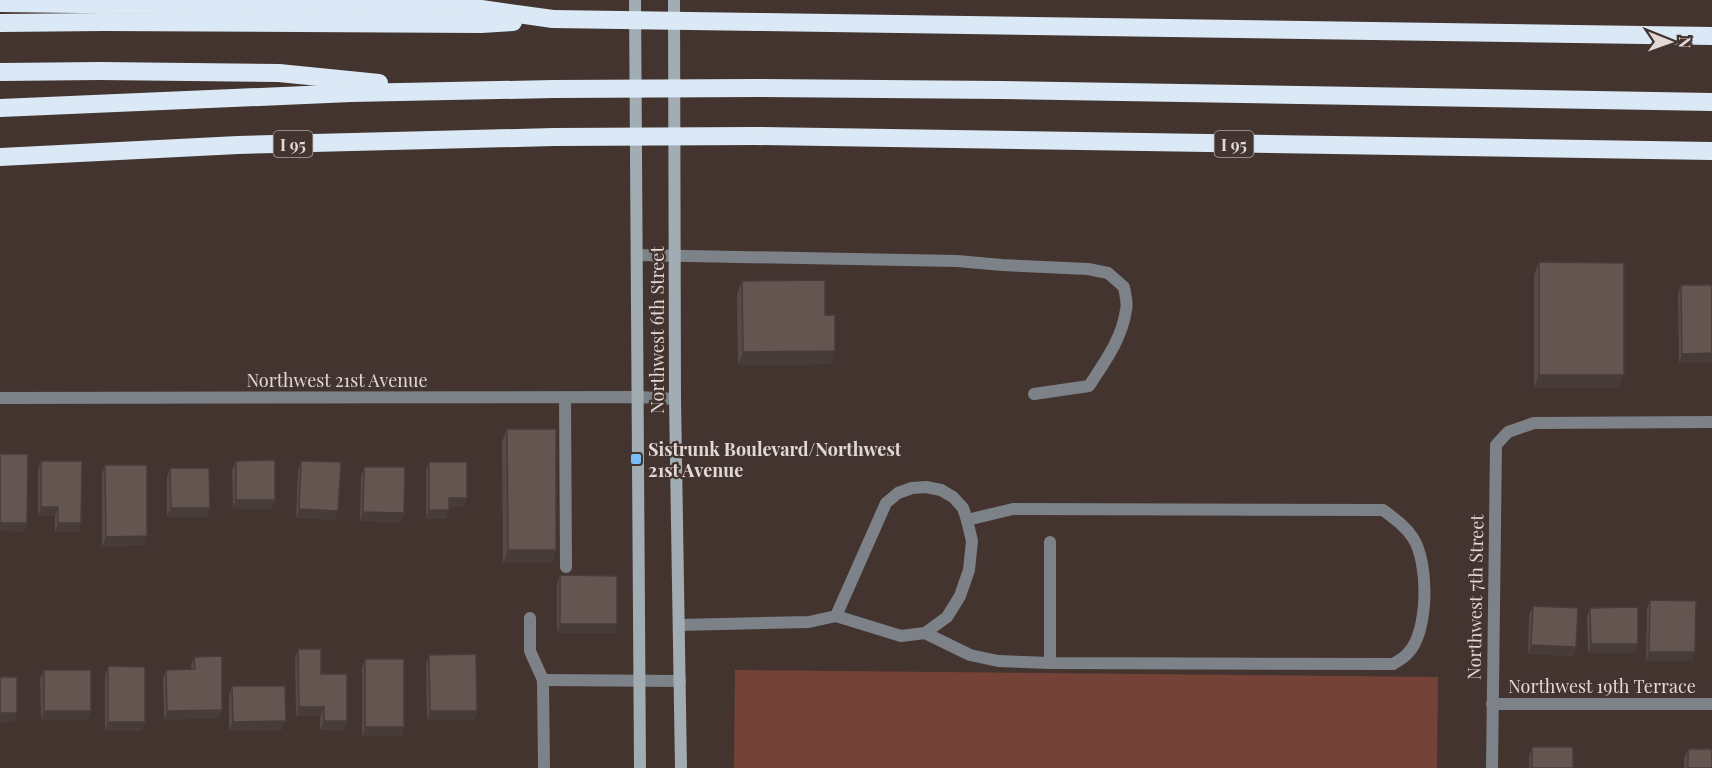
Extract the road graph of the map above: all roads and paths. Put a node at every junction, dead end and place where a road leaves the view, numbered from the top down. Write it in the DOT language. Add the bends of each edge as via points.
graph roads {
  1 [pos="635,0"];
  2 [pos="674,0"];
  3 [pos="0,3"];
  4 [pos="553,19"];
  5 [pos="0,23"];
  6 [pos="1712,36"];
  7 [pos="0,72"];
  8 [pos="454,90"];
  9 [pos="1712,102"];
  10 [pos="0,108"];
  11 [pos="1712,151"];
  12 [pos="0,159"];
  13 [pos="674,254"];
  14 [pos="637,255"];
  15 [pos="1034,394"];
  16 [pos="639,397"];
  17 [pos="0,398"];
  18 [pos="566,398"];
  19 [pos="675,399"];
  20 [pos="1712,422"];
  21 [pos="967,520"];
  22 [pos="1050,542"];
  23 [pos="566,567"];
  24 [pos="836,616"];
  25 [pos="530,618"];
  26 [pos="679,625"];
  27 [pos="925,633"];
  28 [pos="1050,663"];
  29 [pos="543,680"];
  30 [pos="640,681"];
  31 [pos="680,681"];
  32 [pos="1492,704"];
  33 [pos="1712,704"];
  34 [pos="544,768"];
  35 [pos="640,768"];
  36 [pos="681,768"];
  37 [pos="1492,768"];
  1 -- 14 [label="street, Northwest 6th Street"];
  2 -- 13 [label="street, Northwest 6th Street"];
  3 -- 4 [label="highway" via="481,9"];
  4 -- 5 [label="highway" via="481,24"];
  4 -- 6 [label="highway, bridge"];
  7 -- 8 [label="highway" via="279,73"];
  8 -- 9 [label="highway, bridge" via="1001,90"];
  8 -- 10 [label="highway"];
  11 -- 12 [label="highway, I 95, bridge" via="756,136 238,145"];
  13 -- 14 [label="street"];
  13 -- 15 [label="street" via="957,261 1108,273 1124,287 1127,308 1121,333 1106,359 1089,386"];
  13 -- 19 [label="street, Northwest 6th Street"];
  14 -- 16 [label="street, Northwest 6th Street"];
  16 -- 18 [label="street, Northwest 21st Avenue"];
  16 -- 19 [label="street, Northwest 21st Avenue"];
  16 -- 30 [label="street, Northwest 6th Street"];
  17 -- 18 [label="street, Northwest 21st Avenue"];
  18 -- 23 [label="street"];
  19 -- 26 [label="street, Northwest 6th Street"];
  20 -- 32 [label="street, Northwest 7th Street" via="1534,423 1508,432 1496,445"];
  21 -- 24 [label="street" via="963,508 941,490 926,487 898,493 886,502"];
  21 -- 27 [label="street" via="972,541 969,570 960,597 947,617"];
  21 -- 28 [label="street" via="1013,509 1383,510 1401,523 1423,562 1424,608 1418,633 1409,652 1393,664"];
  22 -- 28 [label="street"];
  24 -- 26 [label="street" via="809,622"];
  24 -- 27 [label="street" via="901,636"];
  25 -- 29 [label="street" via="530,651"];
  26 -- 31 [label="street, Northwest 6th Street"];
  27 -- 28 [label="street" via="970,656"];
  29 -- 30 [label="street"];
  29 -- 34 [label="street"];
  30 -- 31 [label="street"];
  30 -- 35 [label="street, Northwest 6th Street"];
  31 -- 36 [label="street, Northwest 6th Street"];
  32 -- 33 [label="street, Northwest 19th Terrace"];
  32 -- 37 [label="street, Northwest 7th Street"];
}
